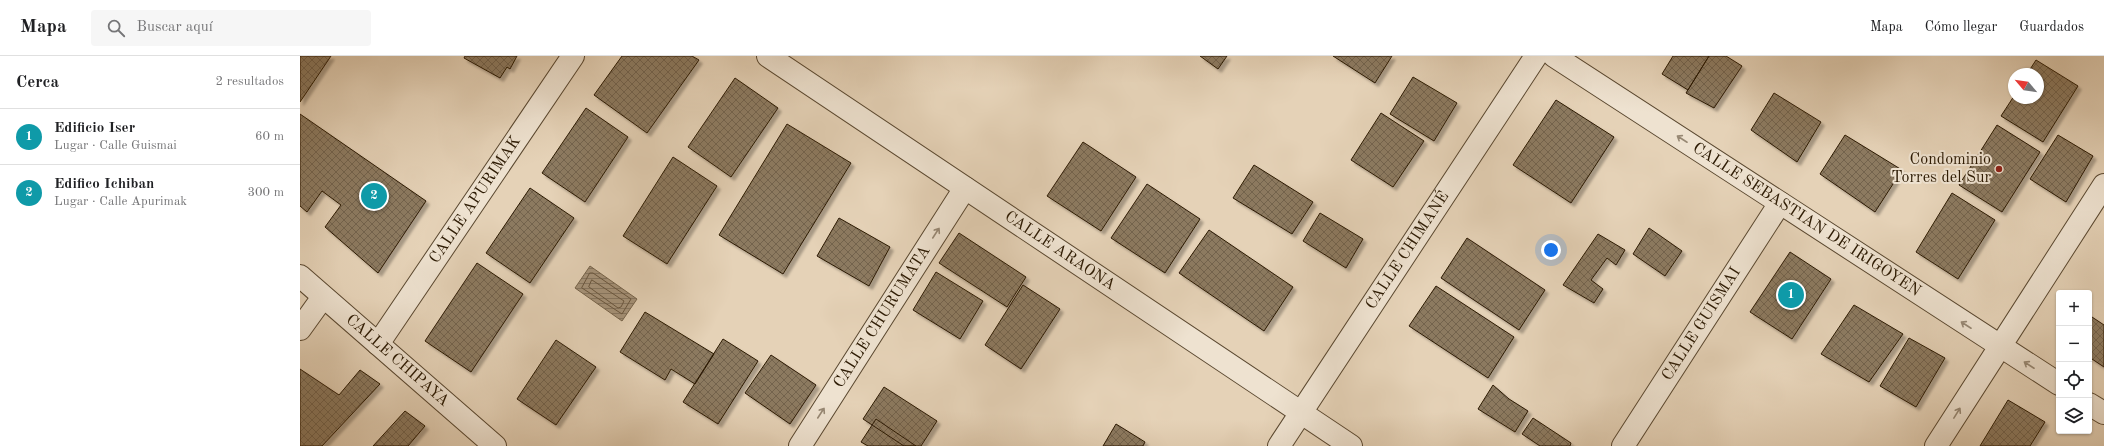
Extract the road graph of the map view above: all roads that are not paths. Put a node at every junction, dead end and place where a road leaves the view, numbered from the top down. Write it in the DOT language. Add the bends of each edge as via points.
graph roads {
  1 [pos="573,56"];
  2 [pos="768,56"];
  3 [pos="1536,56"];
  4 [pos="1554,56"];
  5 [pos="2104,185"];
  6 [pos="965,188"];
  7 [pos="1780,203"];
  8 [pos="300,276"];
  9 [pos="323,297"];
  10 [pos="300,329"];
  11 [pos="378,344"];
  12 [pos="1999,346"];
  13 [pos="2056,382"];
  14 [pos="2092,406"];
  15 [pos="1300,413"];
  16 [pos="2104,413"];
  17 [pos="495,446"];
  18 [pos="800,446"];
  19 [pos="1279,446"];
  20 [pos="1351,446"];
  21 [pos="1624,446"];
  22 [pos="1936,446"];
  1 -- 11 [label="street, CALLE APURIMAK"];
  2 -- 6 [label="street, CALLE ARAONA"];
  3 -- 15 [label="street, CALLE CHIMANÉ"];
  7 -- 4 [label="street, CALLE SEBASTIAN DE IRIGOYEN, one-way"];
  5 -- 12 [label="street"];
  6 -- 15 [label="street, CALLE ARAONA"];
  18 -- 6 [label="street, CALLE CHURUMATA, one-way"];
  12 -- 7 [label="street, CALLE SEBASTIAN DE IRIGOYEN, one-way"];
  7 -- 21 [label="street, CALLE GUISMAI"];
  8 -- 9 [label="street, CALLE CHIPAYA"];
  9 -- 10 [label="street"];
  9 -- 11 [label="street, CALLE CHIPAYA"];
  11 -- 17 [label="street, CALLE CHIPAYA"];
  13 -- 12 [label="street, CALLE SEBASTIAN DE IRIGOYEN, one-way"];
  22 -- 12 [label="street, one-way"];
  14 -- 16 [label="street"];
  15 -- 19 [label="street, CALLE CHIMANÉ"];
  15 -- 20 [label="street, CALLE ARAONA"];
}
